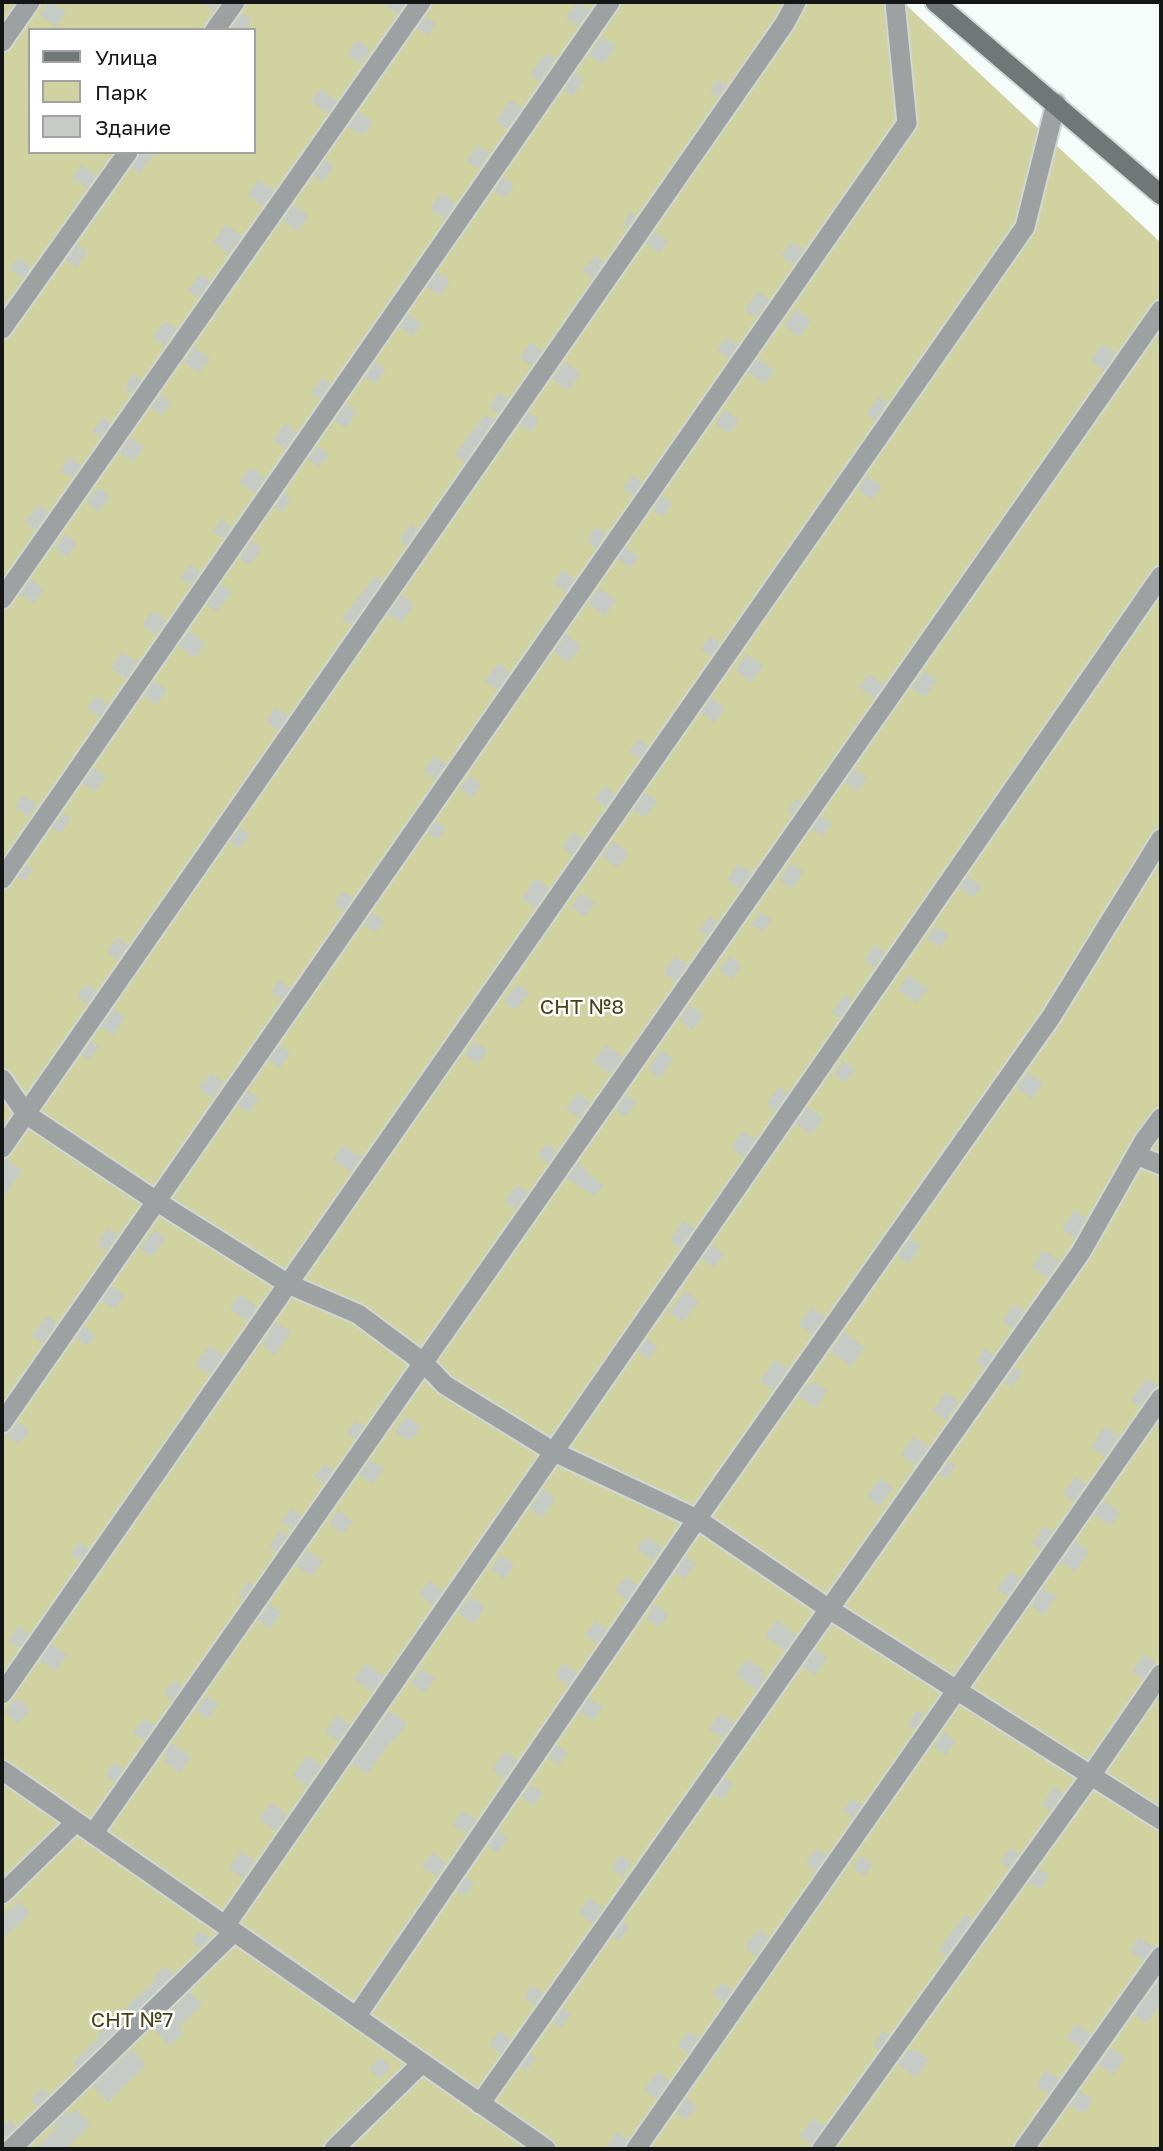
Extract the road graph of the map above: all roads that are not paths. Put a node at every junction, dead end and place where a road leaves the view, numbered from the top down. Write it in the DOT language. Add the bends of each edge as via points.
graph roads {
  1 [pos="30,2"];
  2 [pos="235,2"];
  3 [pos="421,2"];
  4 [pos="610,2"];
  5 [pos="796,2"];
  6 [pos="895,2"];
  7 [pos="935,2"];
  8 [pos="216,28"];
  9 [pos="2,42"];
  10 [pos="1056,103"];
  11 [pos="127,154"];
  12 [pos="1161,195"];
  13 [pos="1161,310"];
  14 [pos="2,329"];
  15 [pos="1161,576"];
  16 [pos="2,599"];
  17 [pos="1161,839"];
  18 [pos="2,879"];
  19 [pos="2,1079"];
  20 [pos="26,1114"];
  21 [pos="1161,1118"];
  22 [pos="2,1148"];
  23 [pos="1136,1155"];
  24 [pos="1161,1166"];
  25 [pos="156,1201"];
  26 [pos="288,1284"];
  27 [pos="424,1363"];
  28 [pos="1161,1398"];
  29 [pos="2,1423"];
  30 [pos="554,1452"];
  31 [pos="697,1519"];
  32 [pos="830,1609"];
  33 [pos="1161,1674"];
  34 [pos="957,1689"];
  35 [pos="2,1694"];
  36 [pos="2,1770"];
  37 [pos="1092,1774"];
  38 [pos="1161,1820"];
  39 [pos="84,1828"];
  40 [pos="2,1895"];
  41 [pos="230,1929"];
  42 [pos="1161,1956"];
  43 [pos="356,2017"];
  44 [pos="422,2063"];
  45 [pos="480,2104"];
  46 [pos="11,2149"];
  47 [pos="334,2149"];
  48 [pos="545,2149"];
  49 [pos="636,2149"];
  50 [pos="822,2149"];
  51 [pos="1024,2149"];
  1 -- 9 [label="street"];
  2 -- 8 [label="street"];
  3 -- 16 [label="street"];
  4 -- 18 [label="street"];
  5 -- 20 [label="street"];
  6 -- 25 [label="street" via="907,123"];
  7 -- 10 [label="main road"];
  10 -- 12 [label="main road"];
  10 -- 26 [label="street" via="1025,227"];
  11 -- 14 [label="street"];
  13 -- 27 [label="street"];
  15 -- 30 [label="street"];
  17 -- 31 [label="street" via="1051,1017"];
  19 -- 20 [label="street"];
  20 -- 22 [label="street"];
  20 -- 25 [label="street"];
  21 -- 23 [label="street"];
  23 -- 24 [label="street"];
  23 -- 32 [label="street" via="1081,1252"];
  25 -- 26 [label="street"];
  25 -- 29 [label="street"];
  26 -- 27 [label="street" via="358,1314"];
  26 -- 35 [label="street"];
  27 -- 30 [label="street" via="445,1385"];
  27 -- 39 [label="street"];
  28 -- 34 [label="street"];
  30 -- 31 [label="street"];
  30 -- 41 [label="street"];
  31 -- 32 [label="street"];
  31 -- 43 [label="street"];
  32 -- 34 [label="street"];
  32 -- 45 [label="street"];
  33 -- 37 [label="street"];
  34 -- 37 [label="street"];
  34 -- 49 [label="street"];
  36 -- 39 [label="street"];
  37 -- 38 [label="street"];
  37 -- 50 [label="street"];
  39 -- 40 [label="street"];
  39 -- 41 [label="street"];
  41 -- 43 [label="street"];
  41 -- 46 [label="street"];
  42 -- 51 [label="street"];
  43 -- 44 [label="street"];
  44 -- 45 [label="street"];
  44 -- 47 [label="street"];
  45 -- 48 [label="street"];
}
